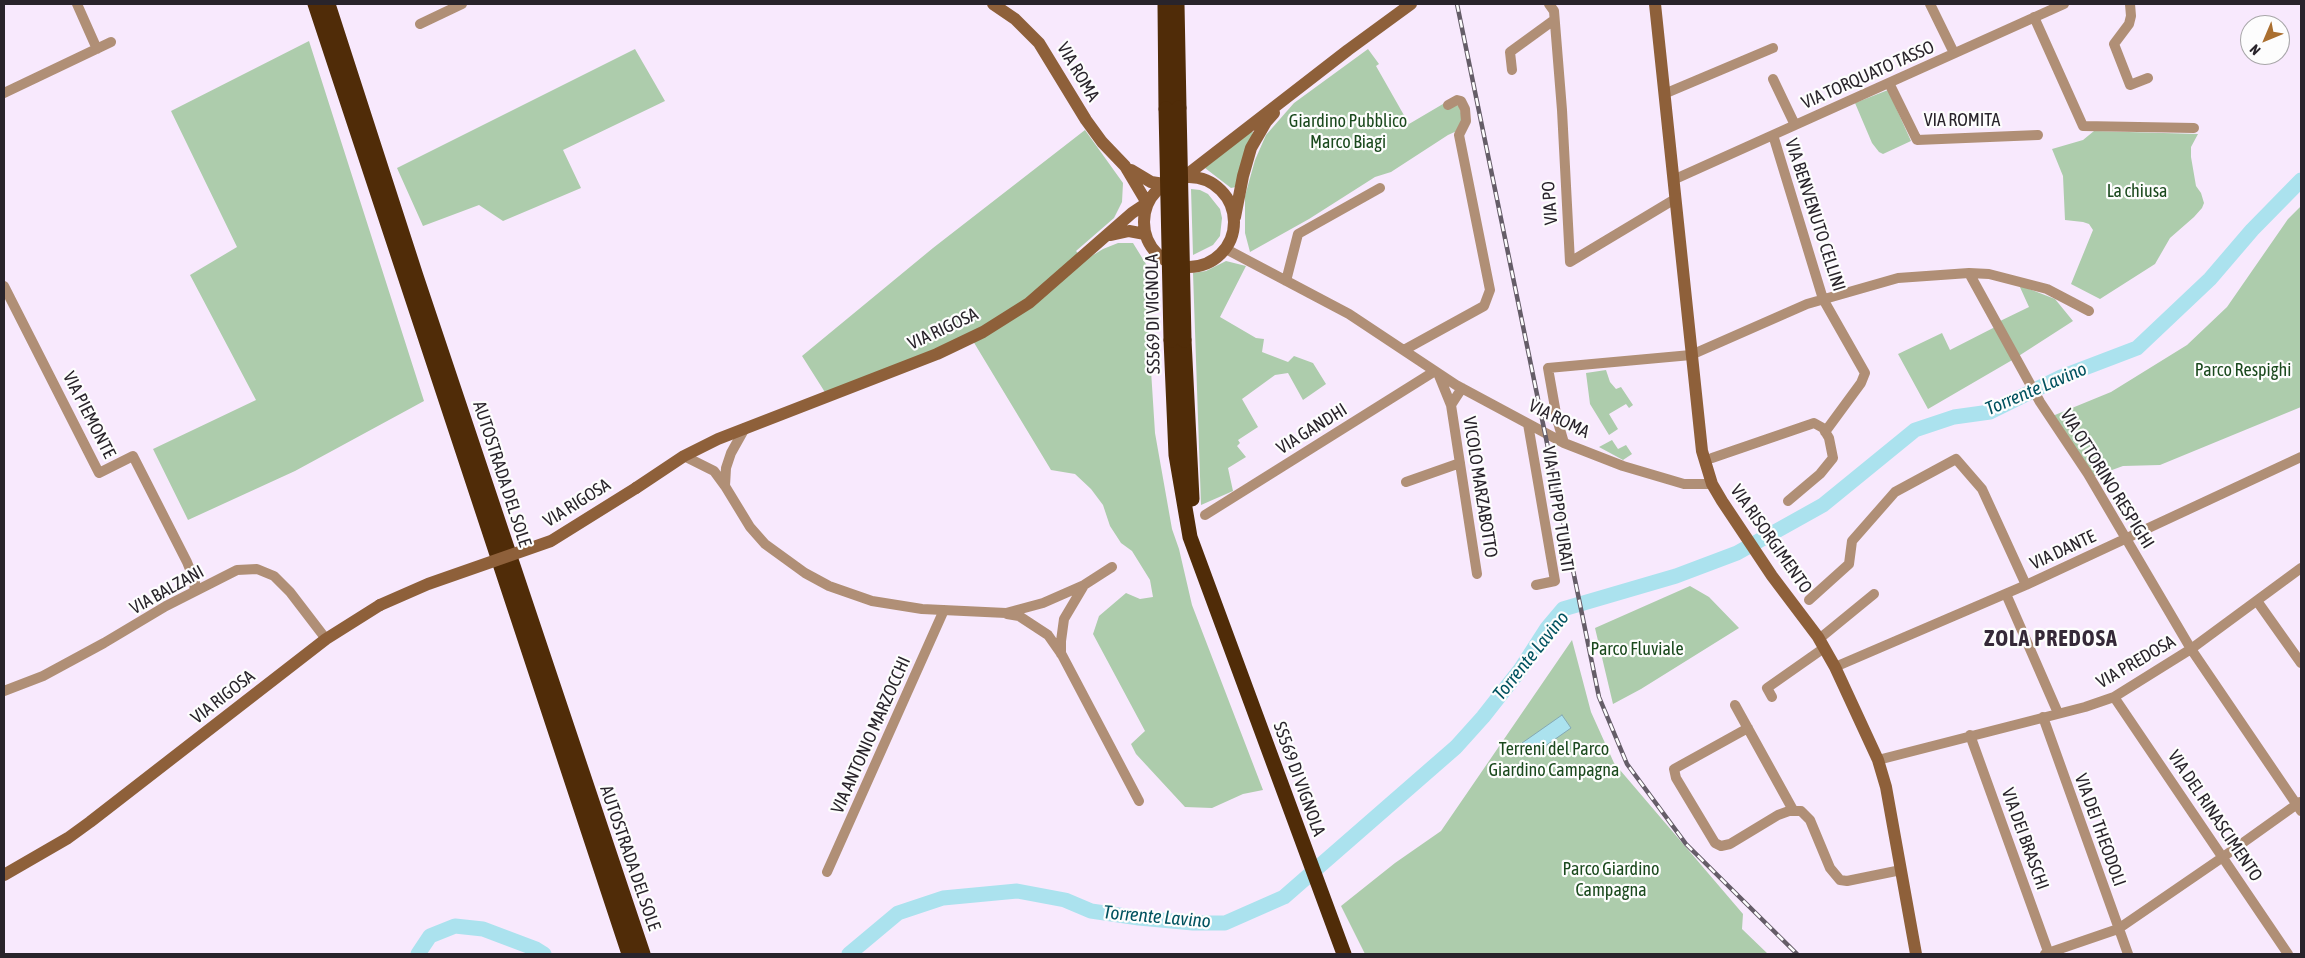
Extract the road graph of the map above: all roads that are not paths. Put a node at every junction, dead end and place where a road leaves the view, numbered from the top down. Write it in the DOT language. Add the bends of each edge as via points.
graph roads {
  1 [pos="77,4"];
  2 [pos="315,4"];
  3 [pos="328,4"];
  4 [pos="462,4"];
  5 [pos="992,4"];
  6 [pos="1165,4"];
  7 [pos="1177,4"];
  8 [pos="1411,4"];
  9 [pos="1549,4"];
  10 [pos="1655,4"];
  11 [pos="1930,4"];
  12 [pos="2064,4"];
  13 [pos="2130,4"];
  14 [pos="2034,17"];
  15 [pos="1554,20"];
  16 [pos="420,24"];
  17 [pos="111,42"];
  18 [pos="1773,48"];
  19 [pos="97,49"];
  20 [pos="1954,54"];
  21 [pos="1512,70"];
  22 [pos="2148,78"];
  23 [pos="1773,79"];
  24 [pos="1889,83"];
  25 [pos="4,93"];
  26 [pos="1290,94"];
  27 [pos="1664,94"];
  28 [pos="1448,105"];
  29 [pos="1173,108"];
  30 [pos="1795,125"];
  31 [pos="2194,128"];
  32 [pos="1773,135"];
  33 [pos="2038,135"];
  34 [pos="1125,166"];
  35 [pos="1184,177"];
  36 [pos="1673,180"];
  37 [pos="1164,184"];
  38 [pos="1380,188"];
  39 [pos="1675,199"];
  40 [pos="1147,203"];
  41 [pos="1234,222"];
  42 [pos="1145,234"];
  43 [pos="1109,236"];
  44 [pos="1226,249"];
  45 [pos="1969,273"];
  46 [pos="1286,281"];
  47 [pos="4,286"];
  48 [pos="1824,299"];
  49 [pos="2089,311"];
  50 [pos="1404,350"];
  51 [pos="1692,355"];
  52 [pos="1436,372"];
  53 [pos="1462,388"];
  54 [pos="1451,405"];
  55 [pos="1557,420"];
  56 [pos="1528,424"];
  57 [pos="745,428"];
  58 [pos="1547,432"];
  59 [pos="1825,432"];
  60 [pos="1564,443"];
  61 [pos="684,456"];
  62 [pos="2301,457"];
  63 [pos="1712,458"];
  64 [pos="1460,463"];
  65 [pos="1406,482"];
  66 [pos="1712,484"];
  67 [pos="725,486"];
  68 [pos="1788,501"];
  69 [pos="1205,515"];
  70 [pos="2126,538"];
  71 [pos="1112,567"];
  72 [pos="2301,568"];
  73 [pos="1477,574"];
  74 [pos="1084,585"];
  75 [pos="1536,585"];
  76 [pos="2026,585"];
  77 [pos="194,592"];
  78 [pos="1874,594"];
  79 [pos="2006,594"];
  80 [pos="2257,601"];
  81 [pos="1803,605"];
  82 [pos="944,610"];
  83 [pos="1006,613"];
  84 [pos="326,639"];
  85 [pos="1822,644"];
  86 [pos="2191,649"];
  87 [pos="1062,655"];
  88 [pos="2301,663"];
  89 [pos="1835,667"];
  90 [pos="4,691"];
  91 [pos="1770,693"];
  92 [pos="2114,697"];
  93 [pos="1736,705"];
  94 [pos="2058,713"];
  95 [pos="2043,717"];
  96 [pos="1748,728"];
  97 [pos="1970,735"];
  98 [pos="1878,760"];
  99 [pos="1139,801"];
  100 [pos="2300,805"];
  101 [pos="1793,810"];
  102 [pos="2223,858"];
  103 [pos="1901,870"];
  104 [pos="827,872"];
  105 [pos="4,875"];
  106 [pos="2118,929"];
  107 [pos="1342,950"];
  108 [pos="629,954"];
  109 [pos="643,954"];
  110 [pos="1916,954"];
  111 [pos="2048,954"];
  112 [pos="2128,954"];
  113 [pos="2288,954"];
  1 -- 19 [label="street"];
  2 -- 108 [label="highway, AUTOSTRADA DEL SOLE"];
  3 -- 109 [label="highway, AUTOSTRADA DEL SOLE"];
  4 -- 16 [label="street"];
  5 -- 34 [label="main road, VIA ROMA" via="1016,19 1039,43 1086,120"];
  6 -- 29 [label="highway, SS569 DI VIGNOLA"];
  7 -- 29 [label="highway, SS569 DI VIGNOLA"];
  8 -- 26 [label="main road"];
  9 -- 15 [label="street, VIA PO" via="1554,11"];
  10 -- 27 [label="main road, VIA RISORGIMENTO"];
  11 -- 20 [label="street, VIA TORQUATO TASSO"];
  12 -- 14 [label="street, VIA TORQUATO TASSO"];
  13 -- 22 [label="street" via="2132,16 2114,44 2130,85"];
  14 -- 20 [label="street, VIA TORQUATO TASSO"];
  14 -- 31 [label="street" via="2083,126"];
  15 -- 21 [label="street" via="1510,52"];
  15 -- 39 [label="street, VIA PO" via="1570,262"];
  17 -- 19 [label="street"];
  18 -- 27 [label="street"];
  19 -- 25 [label="street"];
  20 -- 24 [label="street, VIA TORQUATO TASSO"];
  23 -- 30 [label="street, VIA TORQUATO TASSO"];
  24 -- 30 [label="street, VIA TORQUATO TASSO"];
  24 -- 33 [label="street, VIA ROMITA" via="1918,140"];
  26 -- 35 [label="main road"];
  26 -- 41 [label="main road" via="1266,122 1251,148"];
  27 -- 36 [label="main road, VIA RISORGIMENTO"];
  28 -- 50 [label="street" via="1461,101 1465,109 1466,121 1459,135 1490,290 1484,306"];
  29 -- 107 [label="highway, SS569 DI VIGNOLA, bridge" via="1178,340 1194,525 1220,617"];
  30 -- 32 [label="street, VIA TORQUATO TASSO"];
  32 -- 36 [label="street, VIA TORQUATO TASSO"];
  32 -- 48 [label="street, VIA BENVENUTO CELLINI"];
  34 -- 37 [label="main road, VIA ROMA" via="1140,177"];
  34 -- 40 [label="main road, VIA ROMA"];
  35 -- 37 [label="main road"];
  35 -- 41 [label="main road" via="1204,179 1222,191 1232,206"];
  36 -- 39 [label="main road, VIA RISORGIMENTO"];
  37 -- 40 [label="main road"];
  38 -- 46 [label="street" via="1298,234"];
  39 -- 51 [label="main road, VIA RISORGIMENTO"];
  40 -- 42 [label="main road"];
  40 -- 43 [label="main road, VIA RIGOSA"];
  41 -- 44 [label="main road"];
  42 -- 43 [label="main road" via="1129,231"];
  42 -- 44 [label="main road" via="1158,256 1183,268 1209,263"];
  43 -- 57 [label="main road, VIA RIGOSA" via="1029,303 983,332 937,354"];
  44 -- 46 [label="street, VIA ROMA"];
  45 -- 48 [label="street" via="1898,278"];
  45 -- 49 [label="street" via="1989,274 2046,289"];
  45 -- 70 [label="street, VIA OTTORINO RESPIGHI" via="2014,359"];
  46 -- 50 [label="street, VIA ROMA" via="1349,314"];
  47 -- 77 [label="street, VIA PIEMONTE" via="99,473 133,456 188,562 195,582"];
  48 -- 51 [label="street"];
  48 -- 59 [label="street, VIA BENVENUTO CELLINI" via="1865,373"];
  50 -- 52 [label="street, VIA ROMA"];
  51 -- 55 [label="street" via="1548,368"];
  51 -- 66 [label="main road, VIA RISORGIMENTO" via="1702,451"];
  52 -- 53 [label="street, VIA ROMA"];
  52 -- 54 [label="street, VICOLO MARZABOTTO"];
  52 -- 69 [label="street, VIA GANDHI"];
  53 -- 54 [label="street, VICOLO MARZABOTTO"];
  53 -- 56 [label="street, VIA ROMA"];
  54 -- 64 [label="street, VICOLO MARZABOTTO"];
  55 -- 58 [label="street" via="1553,429"];
  55 -- 60 [label="street"];
  56 -- 58 [label="street, VIA ROMA"];
  56 -- 75 [label="street, VIA FILIPPO TURATI" via="1555,582"];
  57 -- 61 [label="main road, VIA RIGOSA"];
  57 -- 67 [label="street" via="731,453"];
  58 -- 60 [label="street, VIA ROMA"];
  59 -- 63 [label="street" via="1814,423"];
  59 -- 68 [label="street" via="1833,458 1820,474"];
  60 -- 66 [label="street, VIA ROMA" via="1623,466 1684,484"];
  61 -- 67 [label="street" via="714,471"];
  61 -- 84 [label="main road, VIA RIGOSA, bridge" via="551,541 428,584 380,605"];
  62 -- 70 [label="street, VIA DANTE"];
  64 -- 65 [label="street"];
  64 -- 73 [label="street, VICOLO MARZABOTTO"];
  66 -- 81 [label="main road, VIA RISORGIMENTO" via="1772,576"];
  67 -- 82 [label="street" via="750,527 765,544 805,573 829,586 872,601"];
  70 -- 76 [label="street, VIA DANTE"];
  70 -- 86 [label="street, VIA OTTORINO RESPIGHI"];
  71 -- 74 [label="street"];
  72 -- 80 [label="street, VIA PREDOSA"];
  74 -- 83 [label="street" via="1043,604"];
  74 -- 87 [label="street" via="1064,619"];
  76 -- 79 [label="street, VIA DANTE"];
  76 -- 81 [label="street" via="1982,489 1956,459 1895,492 1852,541 1848,564"];
  77 -- 84 [label="street, VIA BALZANI" via="237,570 262,570 283,584"];
  77 -- 90 [label="street, VIA BALZANI" via="43,676"];
  78 -- 85 [label="street"];
  79 -- 89 [label="street, VIA DANTE"];
  79 -- 94 [label="street"];
  80 -- 86 [label="street, VIA PREDOSA"];
  80 -- 88 [label="street"];
  81 -- 85 [label="main road, VIA RISORGIMENTO"];
  82 -- 83 [label="street"];
  82 -- 104 [label="street, VIA ANTONIO MARZOCCHI"];
  83 -- 87 [label="street" via="1036,626 1048,635"];
  84 -- 105 [label="main road, VIA RIGOSA" via="90,822"];
  85 -- 89 [label="main road, VIA RISORGIMENTO"];
  85 -- 91 [label="street"];
  86 -- 92 [label="street, VIA PREDOSA"];
  86 -- 100 [label="street, VIA OTTORINO RESPIGHI"];
  87 -- 99 [label="street"];
  89 -- 98 [label="main road, VIA RISORGIMENTO"];
  92 -- 94 [label="street, VIA PREDOSA"];
  92 -- 102 [label="street, VIA DEL RINASCIMENTO"];
  93 -- 96 [label="street"];
  94 -- 95 [label="street, VIA PREDOSA"];
  95 -- 97 [label="street, VIA PREDOSA"];
  95 -- 106 [label="street, VIA DEI THEODOLI"];
  96 -- 101 [label="street"];
  96 -- 101 [label="street" via="1675,774 1715,843 1721,846"];
  97 -- 98 [label="street, VIA PREDOSA"];
  97 -- 111 [label="street, VIA DEI BRASCHI"];
  98 -- 103 [label="main road, VIA RISORGIMENTO"];
  100 -- 102 [label="street"];
  101 -- 103 [label="street" via="1801,811 1810,820 1830,868 1840,880"];
  102 -- 106 [label="street"];
  102 -- 113 [label="street, VIA DEL RINASCIMENTO"];
  103 -- 110 [label="main road, VIA RISORGIMENTO"];
  106 -- 111 [label="street"];
  106 -- 112 [label="street, VIA DEI THEODOLI"];
}
